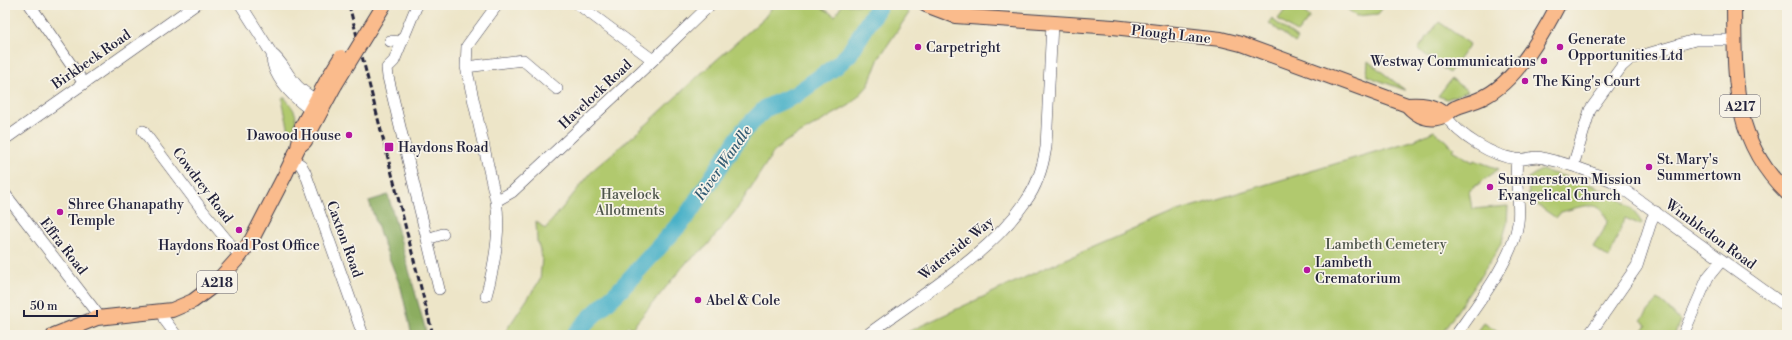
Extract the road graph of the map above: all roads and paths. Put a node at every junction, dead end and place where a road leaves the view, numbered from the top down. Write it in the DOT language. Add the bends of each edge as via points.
graph roads {
  1 [pos="30,5"];
  2 [pos="194,5"];
  3 [pos="241,5"];
  4 [pos="373,5"];
  5 [pos="384,5"];
  6 [pos="418,5"];
  7 [pos="497,5"];
  8 [pos="579,5"];
  9 [pos="710,5"];
  10 [pos="926,5"];
  11 [pos="1558,5"];
  12 [pos="1734,5"];
  13 [pos="1052,23"];
  14 [pos="1734,40"];
  15 [pos="390,41"];
  16 [pos="402,42"];
  17 [pos="653,60"];
  18 [pos="466,67"];
  19 [pos="83,82"];
  20 [pos="331,82"];
  21 [pos="558,89"];
  22 [pos="318,108"];
  23 [pos="1445,115"];
  24 [pos="143,131"];
  25 [pos="5,139"];
  26 [pos="295,153"];
  27 [pos="1517,160"];
  28 [pos="1573,166"];
  29 [pos="1785,187"];
  30 [pos="5,194"];
  31 [pos="496,201"];
  32 [pos="1656,212"];
  33 [pos="443,234"];
  34 [pos="427,239"];
  35 [pos="240,256"];
  36 [pos="1722,260"];
  37 [pos="439,289"];
  38 [pos="486,296"];
  39 [pos="1787,307"];
  40 [pos="162,312"];
  41 [pos="97,318"];
  42 [pos="54,335"];
  43 [pos="176,335"];
  44 [pos="363,335"];
  45 [pos="867,335"];
  46 [pos="1456,335"];
  47 [pos="1589,335"];
  48 [pos="1683,335"];
  1 -- 19 [label="street"];
  2 -- 19 [label="street, Birkbeck Road"];
  3 -- 22 [label="street" via="272,54 279,59 294,82"];
  4 -- 20 [label="main road, A218, bridge"];
  5 -- 20 [label="main road, A218, bridge"];
  6 -- 16 [label="street"];
  7 -- 18 [label="street" via="467,46"];
  8 -- 17 [label="street"];
  9 -- 17 [label="street, Havelock Road"];
  10 -- 13 [label="main road, Plough Lane" via="955,16"];
  11 -- 23 [label="main road" via="1539,40 1503,85 1484,97 1454,108"];
  12 -- 14 [label="main road, A217"];
  13 -- 23 [label="main road, Plough Lane" via="1221,39 1407,105 1438,108"];
  13 -- 45 [label="street, Waterside Way" via="1046,147 1043,166 1027,200 1012,220 967,262"];
  14 -- 28 [label="street" via="1695,40 1630,59 1590,110"];
  14 -- 29 [label="main road, A217" via="1736,88 1748,136 1760,161"];
  15 -- 16 [label="street"];
  16 -- 34 [label="street" via="394,61 387,68 388,77"];
  17 -- 31 [label="street, Havelock Road" via="512,192"];
  18 -- 21 [label="street" via="523,60"];
  18 -- 31 [label="street"];
  19 -- 25 [label="street, Birkbeck Road"];
  20 -- 22 [label="main road, A218"];
  22 -- 26 [label="main road, A218" via="302,126"];
  23 -- 27 [label="street" via="1452,125 1475,143"];
  24 -- 35 [label="street, Cowdrey Road" via="202,211"];
  26 -- 35 [label="main road, A218" via="252,239"];
  26 -- 44 [label="street, Caxton Road" via="305,172"];
  27 -- 28 [label="street, Wimbledon Road" via="1540,157"];
  27 -- 46 [label="street" via="1515,174 1519,203 1518,223 1512,243 1501,266"];
  28 -- 32 [label="street, Wimbledon Road" via="1612,181"];
  30 -- 41 [label="street, Effra Road" via="96,312"];
  31 -- 38 [label="street" via="498,211 493,268"];
  32 -- 36 [label="street, Wimbledon Road"];
  32 -- 47 [label="street" via="1637,266"];
  33 -- 34 [label="street"];
  34 -- 37 [label="street"];
  35 -- 40 [label="main road, A218" via="226,274 202,296"];
  36 -- 39 [label="street, Wimbledon Road"];
  36 -- 48 [label="street" via="1708,277"];
  40 -- 41 [label="main road, A218"];
  40 -- 43 [label="street"];
  41 -- 42 [label="main road, A218"];
}
